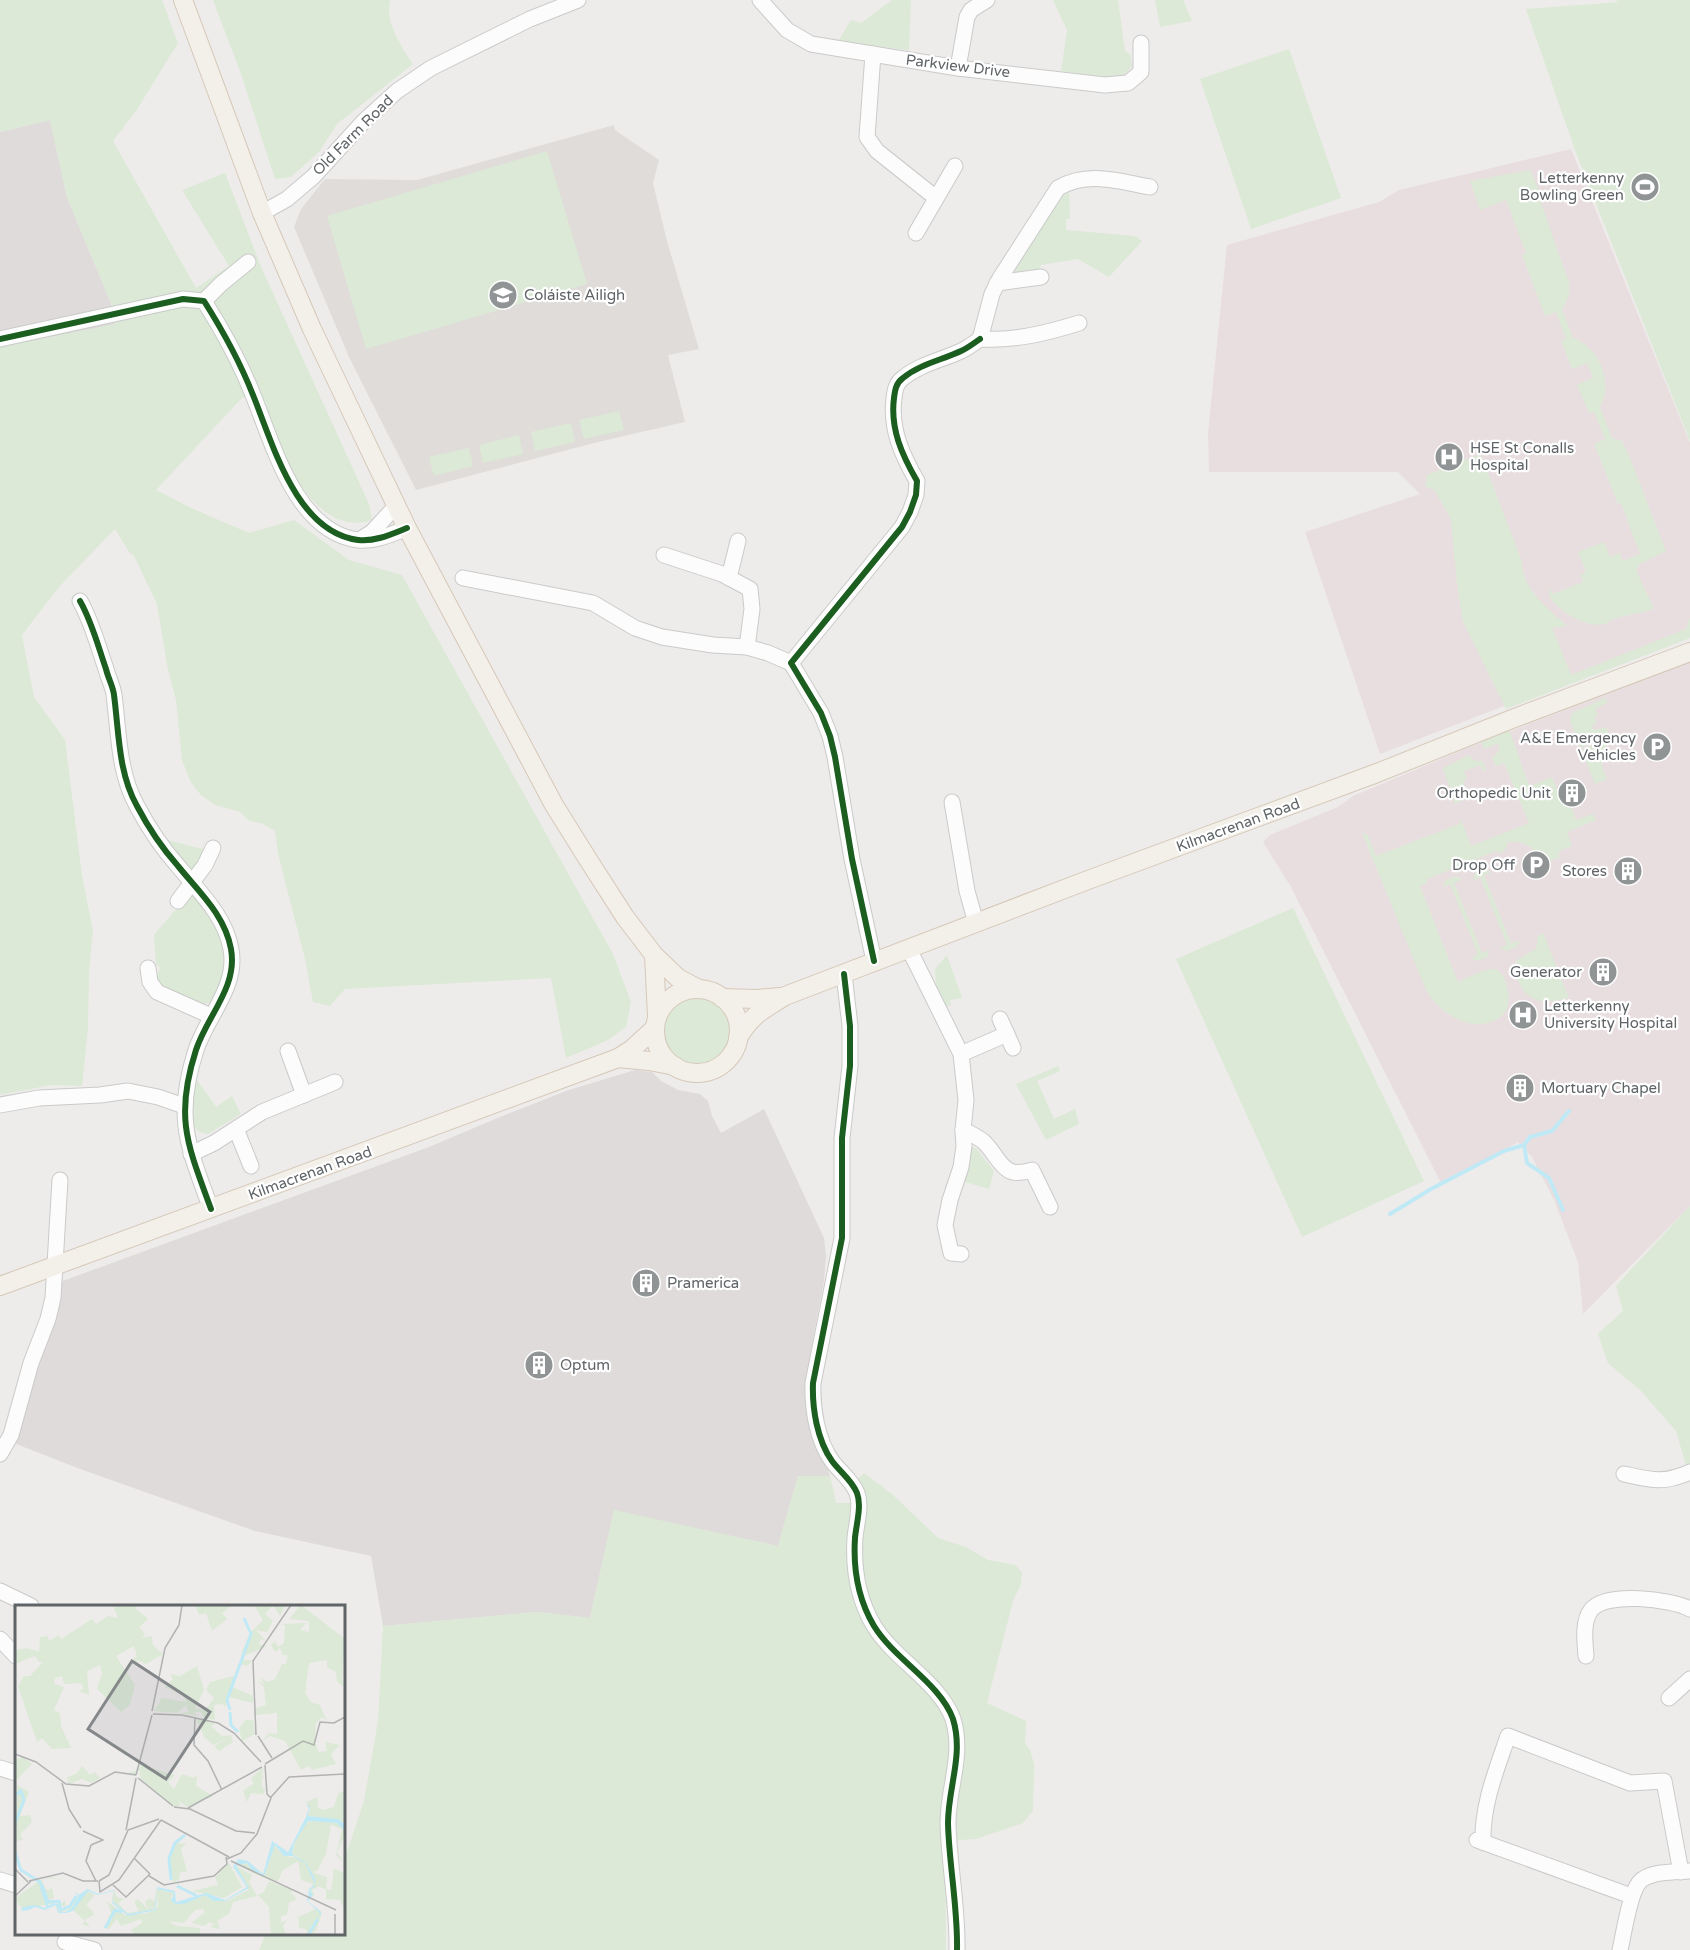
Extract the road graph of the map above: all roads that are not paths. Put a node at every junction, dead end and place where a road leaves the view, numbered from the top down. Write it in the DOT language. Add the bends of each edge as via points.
graph roads {
  1 [pos="183,0"];
  2 [pos="578,0"];
  3 [pos="760,0"];
  4 [pos="987,0"];
  5 [pos="1141,44"];
  6 [pos="873,54"];
  7 [pos="958,68"];
  8 [pos="955,166"];
  9 [pos="1150,187"];
  10 [pos="936,198"];
  11 [pos="262,213"];
  12 [pos="916,233"];
  13 [pos="248,262"];
  14 [pos="1041,277"];
  15 [pos="997,283"];
  16 [pos="204,301"];
  17 [pos="1079,323"];
  18 [pos="0,339"];
  19 [pos="980,339"];
  20 [pos="396,506"];
  21 [pos="407,528"];
  22 [pos="358,540"];
  23 [pos="738,541"];
  24 [pos="664,555"];
  25 [pos="463,578"];
  26 [pos="729,578"];
  27 [pos="80,601"];
  28 [pos="747,647"];
  29 [pos="1690,652"];
  30 [pos="791,663"];
  31 [pos="952,802"];
  32 [pos="213,848"];
  33 [pos="192,883"];
  34 [pos="178,901"];
  35 [pos="976,923"];
  36 [pos="909,949"];
  37 [pos="654,955"];
  38 [pos="874,961"];
  39 [pos="148,968"];
  40 [pos="844,974"];
  41 [pos="699,989"];
  42 [pos="785,996"];
  43 [pos="722,998"];
  44 [pos="211,1016"];
  45 [pos="1000,1019"];
  46 [pos="656,1022"];
  47 [pos="738,1038"];
  48 [pos="288,1051"];
  49 [pos="961,1054"];
  50 [pos="618,1058"];
  51 [pos="675,1066"];
  52 [pos="335,1082"];
  53 [pos="304,1095"];
  54 [pos="0,1105"];
  55 [pos="184,1106"];
  56 [pos="236,1129"];
  57 [pos="963,1130"];
  58 [pos="191,1154"];
  59 [pos="251,1166"];
  60 [pos="60,1180"];
  61 [pos="1050,1208"];
  62 [pos="211,1209"];
  63 [pos="961,1254"];
  64 [pos="55,1266"];
  65 [pos="0,1286"];
  66 [pos="0,1454"];
  67 [pos="1690,1472"];
  68 [pos="1624,1474"];
  69 [pos="0,1593"];
  70 [pos="29,1605"];
  71 [pos="1690,1609"];
  72 [pos="0,1639"];
  73 [pos="15,1655"];
  74 [pos="1586,1656"];
  75 [pos="1690,1679"];
  76 [pos="1669,1698"];
  77 [pos="0,1768"];
  78 [pos="15,1773"];
  79 [pos="1685,1871"];
  80 [pos="0,1880"];
  81 [pos="15,1886"];
  82 [pos="1631,1896"];
  83 [pos="64,1942"];
  84 [pos="94,1950"];
  85 [pos="957,1950"];
  86 [pos="1620,1950"];
  1 -- 11 [label="main road"];
  2 -- 11 [label="street, Old Farm Road" via="431,68 397,91 364,121 287,200"];
  3 -- 6 [label="street, Parkview Drive" via="787,30 811,44"];
  4 -- 7 [label="street" via="967,16"];
  5 -- 7 [label="street, Parkview Drive" via="1141,72 1128,83 1105,85"];
  6 -- 7 [label="street, Parkview Drive"];
  6 -- 10 [label="street" via="867,137 877,152"];
  8 -- 10 [label="street"];
  9 -- 15 [label="street" via="1086,177 1058,188"];
  10 -- 12 [label="street"];
  11 -- 20 [label="main road"];
  13 -- 16 [label="street"];
  14 -- 15 [label="street"];
  15 -- 19 [label="street"];
  16 -- 18 [label="street" via="183,299"];
  16 -- 22 [label="street" via="231,346 265,431 300,500 335,534"];
  17 -- 19 [label="street" via="1023,337"];
  19 -- 30 [label="street" via="910,373 897,384 893,424 918,486 910,512"];
  20 -- 21 [label="main road"];
  20 -- 22 [label="street" via="372,532"];
  21 -- 22 [label="street" via="387,537"];
  21 -- 37 [label="main road" via="554,805"];
  23 -- 26 [label="street"];
  24 -- 26 [label="street"];
  25 -- 28 [label="street" via="593,603 635,628 662,637"];
  26 -- 28 [label="street" via="750,589 752,609"];
  27 -- 33 [label="street" via="90,618 114,691 121,757 129,788 166,852"];
  28 -- 30 [label="street"];
  29 -- 35 [label="main road, Kilmacrenan Road"];
  30 -- 38 [label="street" via="821,712 830,736"];
  31 -- 35 [label="street"];
  32 -- 33 [label="street"];
  33 -- 34 [label="street"];
  33 -- 44 [label="street" via="223,925 232,950 228,985"];
  35 -- 36 [label="main road, Kilmacrenan Road"];
  36 -- 38 [label="main road, Kilmacrenan Road"];
  36 -- 49 [label="street"];
  37 -- 41 [label="main road" via="678,978"];
  37 -- 46 [label="main road"];
  38 -- 40 [label="main road, Kilmacrenan Road"];
  39 -- 44 [label="street" via="150,982 157,992"];
  40 -- 42 [label="main road, Kilmacrenan Road"];
  40 -- 85 [label="street" via="850,1066 842,1138 842,1238 812,1399 831,1460 858,1495 854,1558 864,1603 886,1643 940,1695 957,1736 948,1821"];
  41 -- 43 [label="main road"];
  41 -- 46 [label="main road" via="671,998"];
  42 -- 43 [label="main road, Kilmacrenan Road"];
  42 -- 47 [label="main road, Kilmacrenan Road" via="754,1016"];
  43 -- 47 [label="main road" via="734,1013"];
  44 -- 55 [label="street" via="196,1050"];
  45 -- 49 [label="street" via="1010,1041"];
  46 -- 50 [label="main road" via="632,1049"];
  46 -- 51 [label="main road" via="659,1050"];
  47 -- 51 [label="main road" via="727,1060 712,1070 693,1073"];
  48 -- 53 [label="street"];
  49 -- 57 [label="street" via="966,1100"];
  50 -- 51 [label="main road"];
  50 -- 62 [label="main road, Kilmacrenan Road"];
  52 -- 53 [label="street"];
  53 -- 56 [label="street" via="262,1112"];
  54 -- 55 [label="street" via="128,1091"];
  55 -- 58 [label="street"];
  56 -- 58 [label="street"];
  56 -- 59 [label="street"];
  57 -- 61 [label="street" via="984,1142 1008,1171 1019,1174 1032,1170"];
  57 -- 63 [label="street" via="961,1167 945,1225 951,1253"];
  58 -- 62 [label="street"];
  60 -- 64 [label="street"];
  62 -- 64 [label="main road, Kilmacrenan Road"];
  64 -- 65 [label="main road, Kilmacrenan Road"];
  64 -- 66 [label="street" via="48,1319 11,1434"];
  67 -- 68 [label="street" via="1669,1480"];
  69 -- 70 [label="street"];
  71 -- 74 [label="street" via="1657,1601 1606,1600 1591,1610 1588,1617"];
  72 -- 73 [label="street"];
  75 -- 76 [label="street"];
  77 -- 78 [label="street"];
  79 -- 82 [label="street" via="1645,1877"];
  79 -- 82 [label="street" via="1668,1778 1630,1783 1508,1736 1486,1804 1480,1841"];
  80 -- 81 [label="street"];
  82 -- 86 [label="street"];
  83 -- 84 [label="street"];
}
